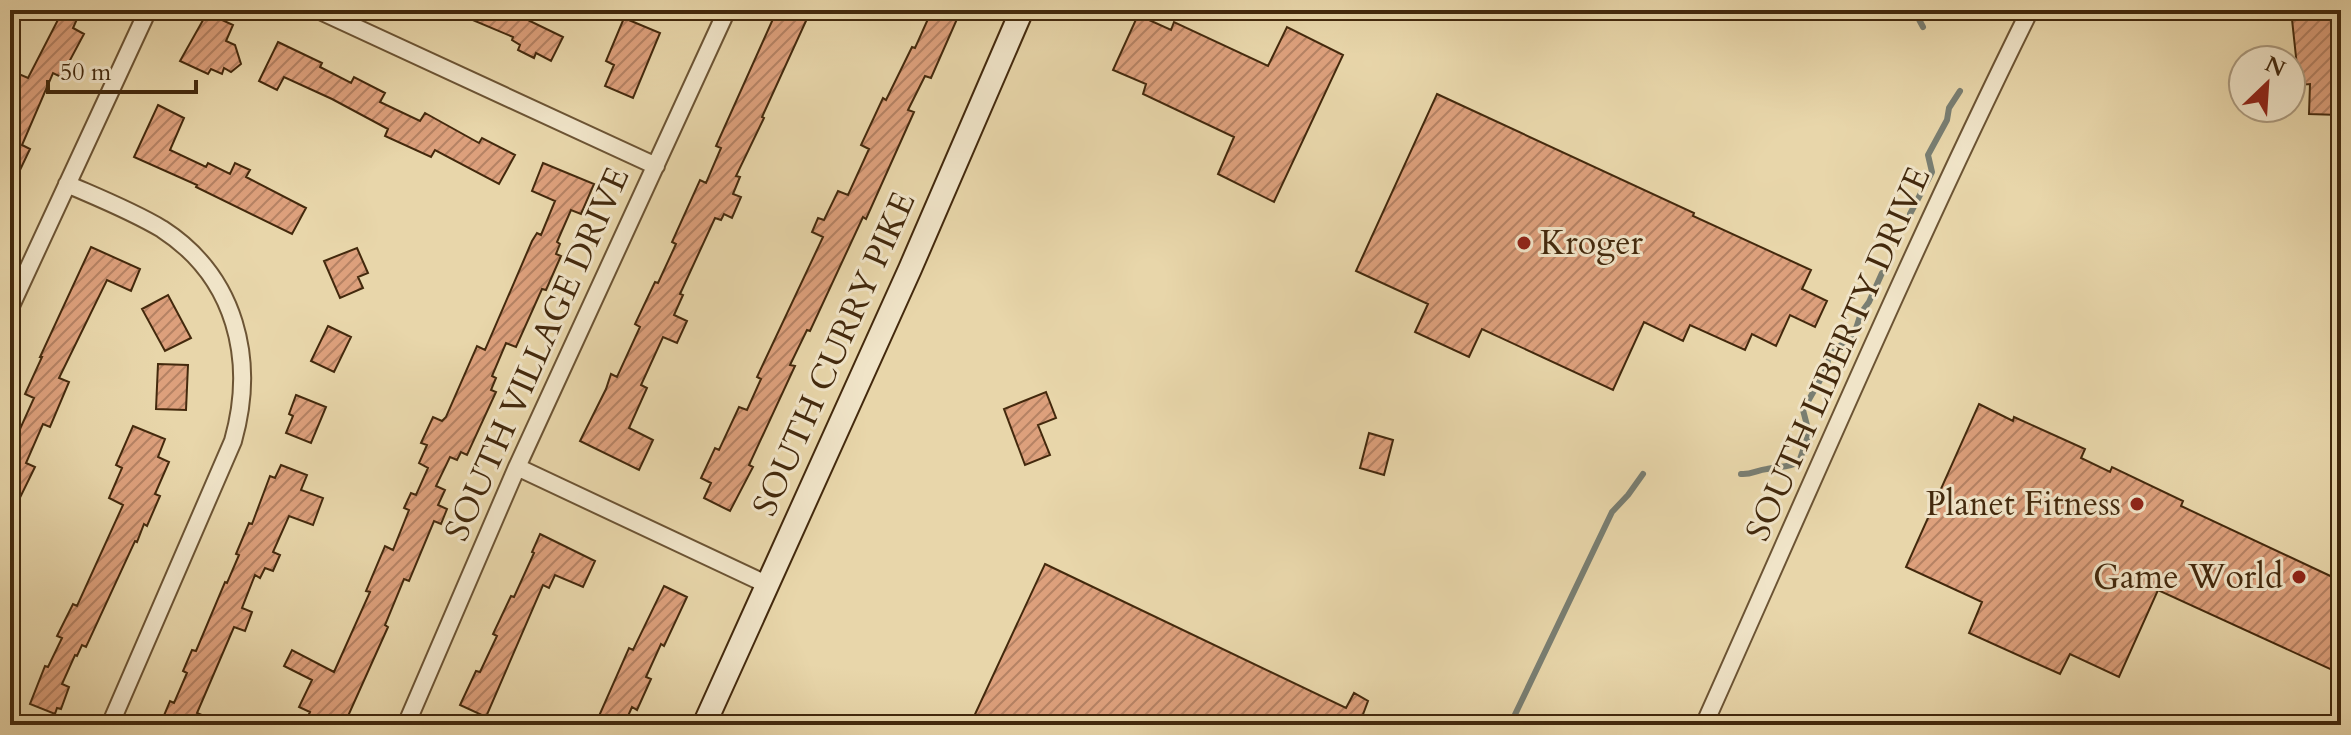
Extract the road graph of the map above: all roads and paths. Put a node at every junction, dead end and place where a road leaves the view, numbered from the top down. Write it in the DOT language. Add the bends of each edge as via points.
graph roads {
  1 [pos="148,10"];
  2 [pos="318,10"];
  3 [pos="727,10"];
  4 [pos="1022,10"];
  5 [pos="2030,10"];
  6 [pos="656,166"];
  7 [pos="67,184"];
  8 [pos="10,308"];
  9 [pos="517,467"];
  10 [pos="768,585"];
  11 [pos="110,725"];
  12 [pos="406,725"];
  13 [pos="704,725"];
  14 [pos="1704,725"];
  1 -- 7 [label="street"];
  2 -- 6 [label="street"];
  3 -- 6 [label="street, SOUTH VILLAGE DRIVE"];
  4 -- 10 [label="main road, SOUTH CURRY PIKE"];
  5 -- 14 [label="street, SOUTH LIBERTY DRIVE"];
  6 -- 9 [label="street, SOUTH VILLAGE DRIVE"];
  7 -- 8 [label="street"];
  7 -- 11 [label="street" via="181,243 235,313 243,376 233,441"];
  9 -- 10 [label="street"];
  9 -- 12 [label="street, SOUTH VILLAGE DRIVE"];
  10 -- 13 [label="main road, SOUTH CURRY PIKE"];
}
